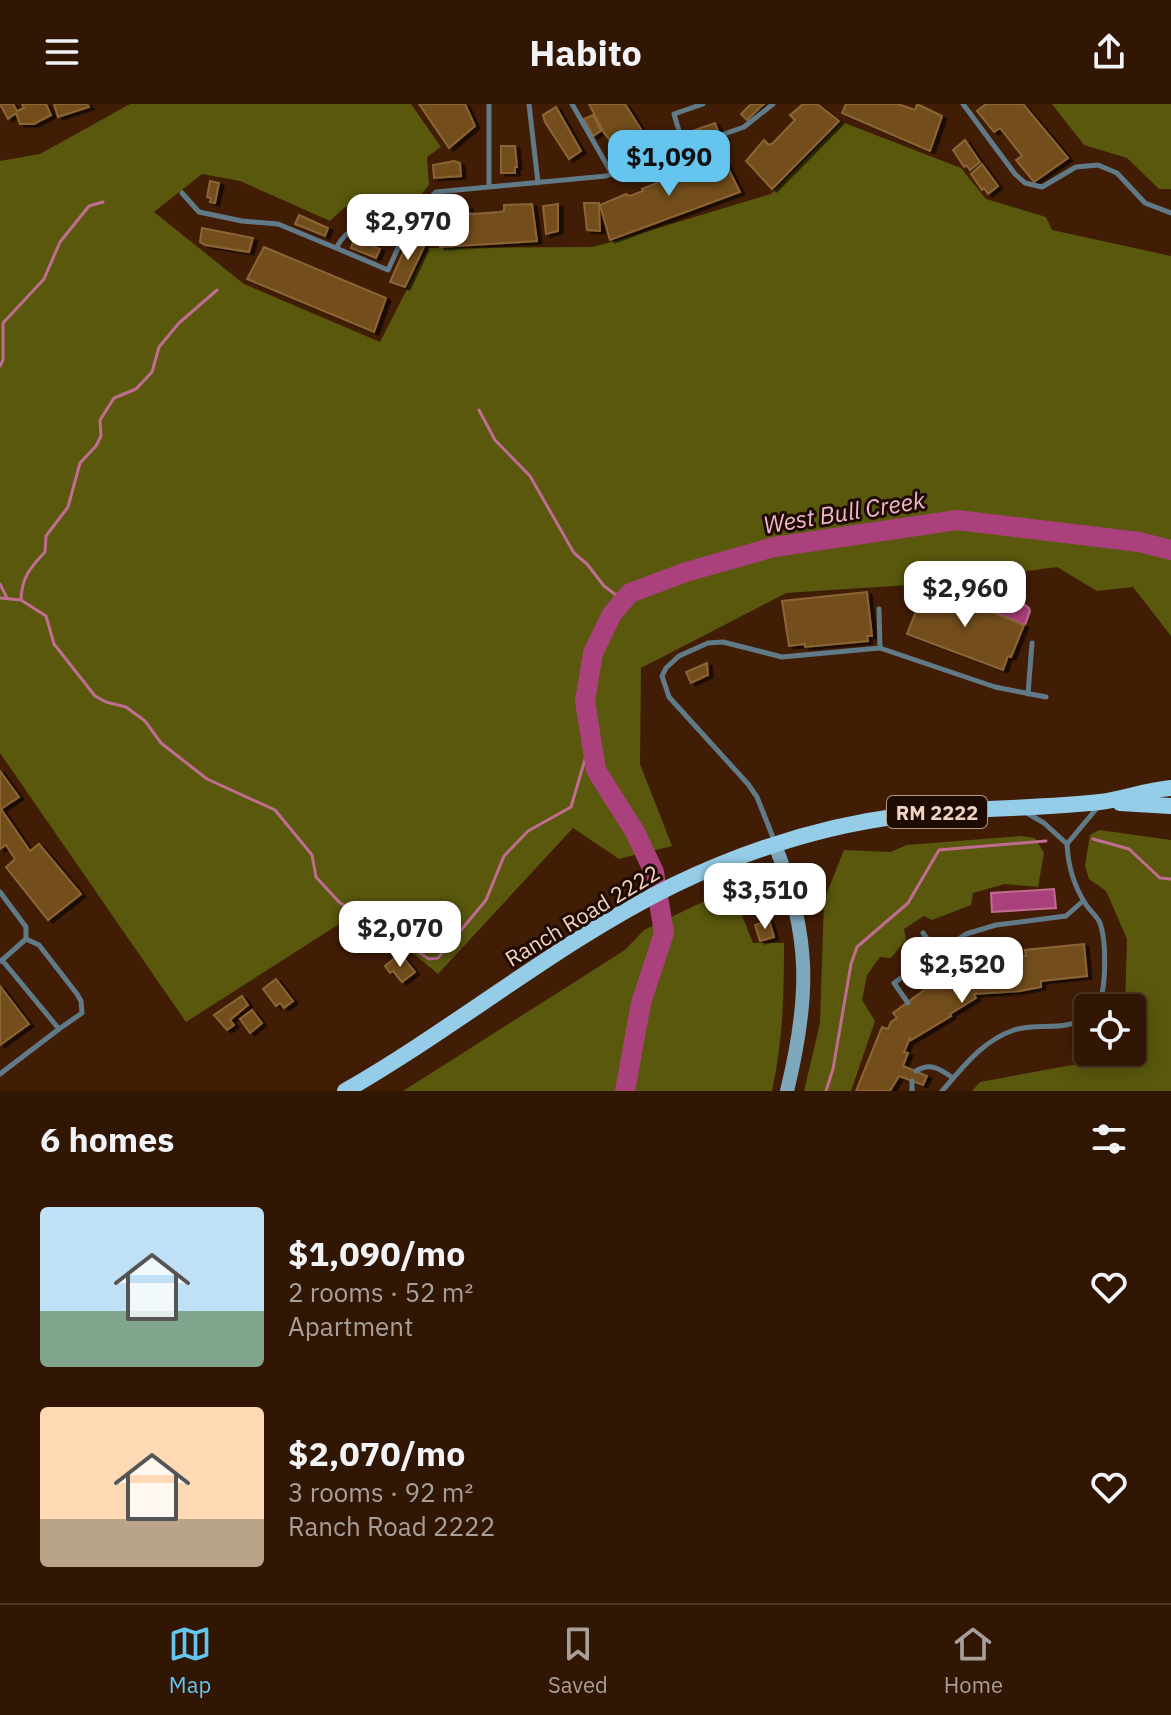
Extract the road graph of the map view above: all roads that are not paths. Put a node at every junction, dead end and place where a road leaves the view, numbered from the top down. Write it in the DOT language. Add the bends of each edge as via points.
graph roads {
  1 [pos="489,104"];
  2 [pos="529,104"];
  3 [pos="572,104"];
  4 [pos="703,104"];
  5 [pos="773,104"];
  6 [pos="963,104"];
  7 [pos="684,148"];
  8 [pos="612,174"];
  9 [pos="538,183"];
  10 [pos="489,186"];
  11 [pos="182,193"];
  12 [pos="1171,213"];
  13 [pos="403,221"];
  14 [pos="336,248"];
  15 [pos="879,609"];
  16 [pos="1032,643"];
  17 [pos="880,648"];
  18 [pos="1028,694"];
  19 [pos="1046,697"];
  20 [pos="1171,788"];
  21 [pos="1102,802"];
  22 [pos="1171,806"];
  23 [pos="1007,807"];
  24 [pos="1067,844"];
  25 [pos="775,845"];
  26 [pos="0,892"];
  27 [pos="1083,901"];
  28 [pos="923,933"];
  29 [pos="26,939"];
  30 [pos="938,954"];
  31 [pos="1,960"];
  32 [pos="1103,994"];
  33 [pos="908,1003"];
  34 [pos="1074,1022"];
  35 [pos="59,1029"];
  36 [pos="916,1071"];
  37 [pos="0,1074"];
  38 [pos="953,1078"];
  39 [pos="912,1081"];
  40 [pos="345,1091"];
  41 [pos="787,1091"];
  42 [pos="912,1091"];
  43 [pos="942,1091"];
  1 -- 10 [label="lane"];
  2 -- 9 [label="lane"];
  3 -- 8 [label="lane"];
  4 -- 7 [label="lane" via="674,114"];
  5 -- 7 [label="lane" via="749,125"];
  6 -- 12 [label="lane" via="1025,183 1042,187 1076,167 1098,165 1117,173 1145,203"];
  7 -- 8 [label="lane"];
  8 -- 9 [label="lane"];
  9 -- 10 [label="lane"];
  10 -- 13 [label="lane" via="436,192 415,217"];
  11 -- 14 [label="lane" via="199,212 278,224"];
  13 -- 14 [label="lane" via="352,228"];
  13 -- 14 [label="lane" via="404,235 388,270"];
  15 -- 17 [label="lane"];
  16 -- 18 [label="lane"];
  17 -- 18 [label="lane"];
  17 -- 25 [label="lane" via="782,657 708,643 666,668 662,676 669,697 748,784"];
  18 -- 19 [label="lane"];
  20 -- 21 [label="main road, Ranch Road 2222 / RM 2222"];
  21 -- 22 [label="main road, Ranch Road 2222 / RM 2222"];
  21 -- 23 [label="main road, Ranch Road 2222 / RM 2222"];
  21 -- 24 [label="lane"];
  23 -- 24 [label="lane" via="1029,814"];
  23 -- 25 [label="main road, Ranch Road 2222 / RM 2222" via="871,820"];
  24 -- 27 [label="lane" via="1068,869"];
  25 -- 40 [label="main road, Ranch Road 2222 / RM 2222" via="676,885 617,916"];
  25 -- 41 [label="street" via="798,915 805,979"];
  26 -- 29 [label="lane" via="26,927"];
  27 -- 30 [label="lane" via="1066,916 966,934"];
  27 -- 32 [label="lane" via="1100,923"];
  28 -- 30 [label="lane"];
  29 -- 31 [label="lane"];
  29 -- 35 [label="lane" via="39,945 81,1001 82,1013"];
  30 -- 33 [label="lane" via="894,983"];
  31 -- 35 [label="lane"];
  34 -- 38 [label="lane" via="1016,1029 982,1045"];
  35 -- 37 [label="lane"];
  36 -- 38 [label="lane" via="936,1067"];
  38 -- 43 [label="lane"];
  39 -- 42 [label="lane"];
}
